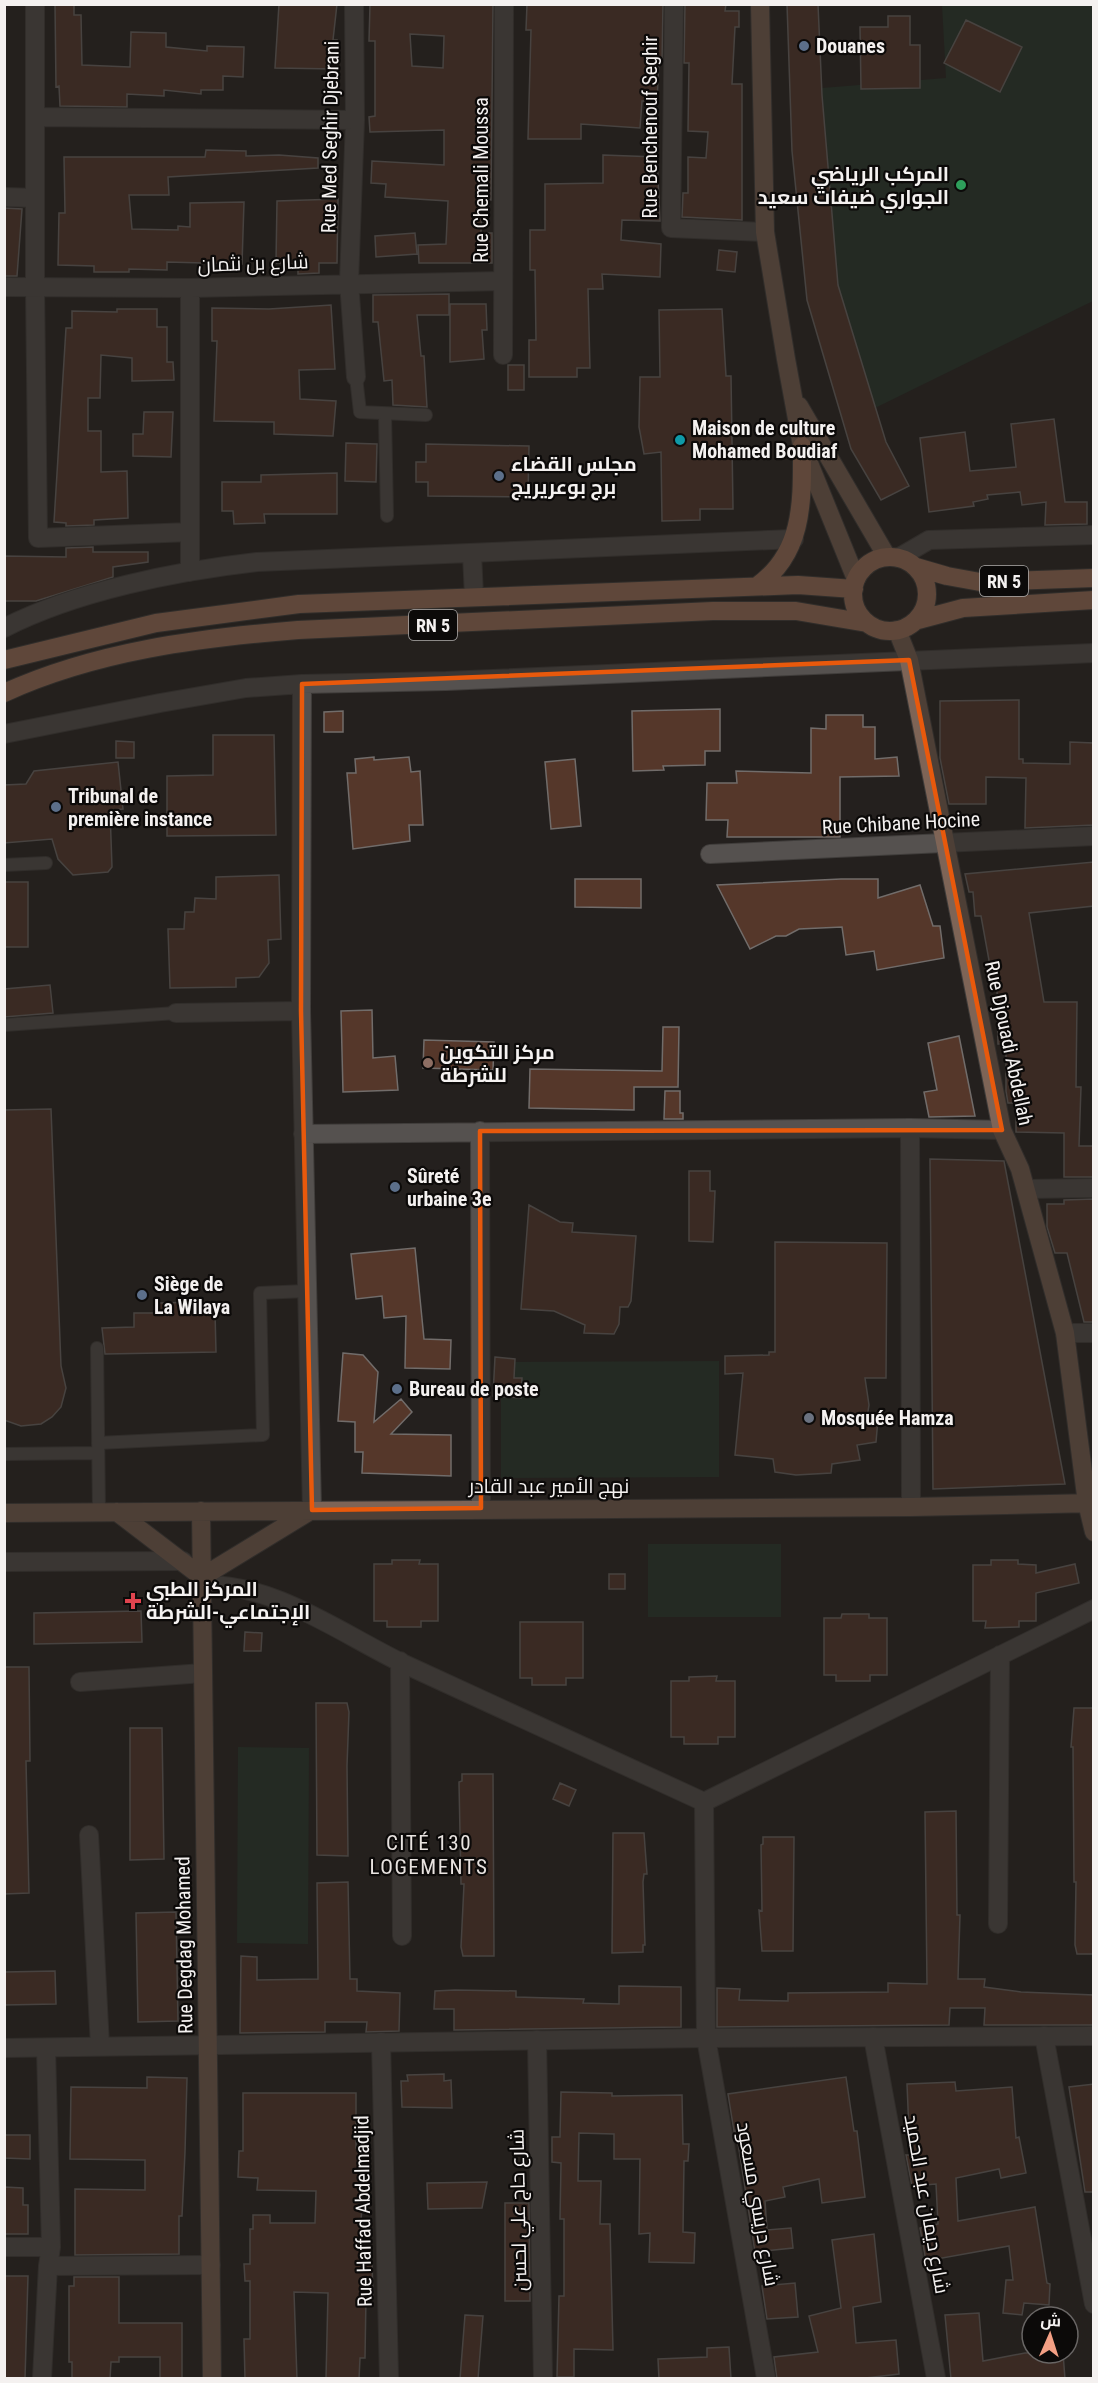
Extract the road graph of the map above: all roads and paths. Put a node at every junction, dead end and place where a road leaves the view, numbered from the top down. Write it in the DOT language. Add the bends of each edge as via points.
graph roads {
  1 [pos="35,4"];
  2 [pos="354,4"];
  3 [pos="504,4"];
  4 [pos="674,4"];
  5 [pos="760,4"];
  6 [pos="35,117"];
  7 [pos="354,120"];
  8 [pos="4,197"];
  9 [pos="35,198"];
  10 [pos="765,232"];
  11 [pos="503,281"];
  12 [pos="349,282"];
  13 [pos="4,287"];
  14 [pos="35,287"];
  15 [pos="190,288"];
  16 [pos="503,355"];
  17 [pos="356,377"];
  18 [pos="795,399"];
  19 [pos="385,414"];
  20 [pos="426,415"];
  21 [pos="802,446"];
  22 [pos="387,516"];
  23 [pos="190,532"];
  24 [pos="1094,535"];
  25 [pos="794,539"];
  26 [pos="472,554"];
  27 [pos="892,558"];
  28 [pos="916,567"];
  29 [pos="190,572"];
  30 [pos="1094,578"];
  31 [pos="855,584"];
  32 [pos="757,586"];
  33 [pos="474,596"];
  34 [pos="1094,600"];
  35 [pos="918,620"];
  36 [pos="867,623"];
  37 [pos="473,624"];
  38 [pos="4,627"];
  39 [pos="897,630"];
  40 [pos="1094,653"];
  41 [pos="4,660"];
  42 [pos="909,660"];
  43 [pos="302,684"];
  44 [pos="4,693"];
  45 [pos="4,734"];
  46 [pos="1094,836"];
  47 [pos="944,844"];
  48 [pos="710,854"];
  49 [pos="46,863"];
  50 [pos="4,865"];
  51 [pos="301,1011"];
  52 [pos="176,1013"];
  53 [pos="4,1025"];
  54 [pos="910,1128"];
  55 [pos="1002,1130"];
  56 [pos="480,1131"];
  57 [pos="303,1134"];
  58 [pos="1094,1188"];
  59 [pos="1026,1189"];
  60 [pos="306,1291"];
  61 [pos="1065,1333"];
  62 [pos="1094,1333"];
  63 [pos="97,1348"];
  64 [pos="98,1448"];
  65 [pos="4,1454"];
  66 [pos="1090,1503"];
  67 [pos="911,1507"];
  68 [pos="480,1508"];
  69 [pos="312,1510"];
  70 [pos="201,1511"];
  71 [pos="108,1512"];
  72 [pos="4,1513"];
  73 [pos="1094,1532"];
  74 [pos="4,1562"];
  75 [pos="183,1562"];
  76 [pos="202,1581"];
  77 [pos="1094,1609"];
  78 [pos="1000,1655"];
  79 [pos="400,1661"];
  80 [pos="203,1673"];
  81 [pos="80,1682"];
  82 [pos="704,1802"];
  83 [pos="89,1835"];
  84 [pos="998,1924"];
  85 [pos="402,1936"];
  86 [pos="1044,2036"];
  87 [pos="1094,2036"];
  88 [pos="873,2037"];
  89 [pos="706,2038"];
  90 [pos="537,2040"];
  91 [pos="381,2042"];
  92 [pos="208,2044"];
  93 [pos="100,2046"];
  94 [pos="4,2048"];
  95 [pos="46,2048"];
  96 [pos="4,2247"];
  97 [pos="51,2247"];
  98 [pos="211,2265"];
  99 [pos="48,2266"];
  100 [pos="1094,2304"];
  101 [pos="42,2379"];
  102 [pos="212,2379"];
  103 [pos="389,2379"];
  104 [pos="543,2379"];
  105 [pos="766,2379"];
  106 [pos="936,2379"];
  1 -- 6 [label="street"];
  2 -- 7 [label="street, Rue Med Seghir Djebrani"];
  3 -- 11 [label="street, Rue Chemali Moussa"];
  4 -- 10 [label="street, Rue Benchenouf Seghir" via="671,228"];
  5 -- 10 [label="main road"];
  6 -- 7 [label="street"];
  6 -- 9 [label="street"];
  7 -- 12 [label="street, Rue Med Seghir Djebrani"];
  8 -- 9 [label="street"];
  9 -- 14 [label="street"];
  10 -- 18 [label="main road"];
  11 -- 12 [label="street, شارع بن نثمان"];
  11 -- 16 [label="street, Rue Chemali Moussa"];
  12 -- 15 [label="street, شارع بن نثمان"];
  12 -- 17 [label="street, Rue Med Seghir Djebrani"];
  13 -- 14 [label="street, شارع بن نثمان"];
  14 -- 15 [label="street, شارع بن نثمان"];
  14 -- 23 [label="street" via="38,538"];
  15 -- 23 [label="street"];
  17 -- 19 [label="lane" via="360,412"];
  18 -- 21 [label="main road"];
  18 -- 27 [label="main road"];
  19 -- 20 [label="lane"];
  19 -- 22 [label="lane"];
  21 -- 25 [label="main road" via="802,500"];
  21 -- 31 [label="main road"];
  23 -- 29 [label="street"];
  24 -- 27 [label="street" via="929,540"];
  25 -- 26 [label="street"];
  25 -- 32 [label="main road" via="781,563"];
  26 -- 29 [label="street" via="283,560"];
  26 -- 33 [label="street"];
  27 -- 28 [label="main road"];
  27 -- 31 [label="main road" via="868,564"];
  28 -- 30 [label="main road, RN 5" via="980,582"];
  28 -- 35 [label="main road" via="923,576 927,599"];
  29 -- 38 [label="street" via="83,598"];
  31 -- 32 [label="main road, RN 5"];
  31 -- 36 [label="main road" via="856,608"];
  32 -- 33 [label="main road, RN 5"];
  33 -- 37 [label="main road"];
  33 -- 41 [label="main road, RN 5" via="299,604 190,616"];
  34 -- 35 [label="main road, RN 5" via="963,608"];
  35 -- 39 [label="main road"];
  36 -- 37 [label="main road, RN 5" via="820,613 772,610"];
  36 -- 39 [label="main road"];
  37 -- 44 [label="main road, RN 5" via="298,630 195,641 68,669"];
  39 -- 42 [label="main road, Rue Djouadi Abdellah"];
  40 -- 42 [label="street"];
  42 -- 43 [label="street"];
  42 -- 47 [label="main road, Rue Djouadi Abdellah"];
  43 -- 45 [label="street" via="246,688"];
  43 -- 51 [label="street"];
  46 -- 47 [label="street, Rue Chibane Hocine"];
  47 -- 48 [label="street, Rue Chibane Hocine"];
  47 -- 55 [label="main road, Rue Djouadi Abdellah"];
  49 -- 50 [label="lane"];
  51 -- 52 [label="street"];
  51 -- 57 [label="street"];
  52 -- 53 [label="lane"];
  54 -- 55 [label="street"];
  54 -- 56 [label="street"];
  54 -- 67 [label="street"];
  55 -- 59 [label="main road, Rue Djouadi Abdellah"];
  56 -- 57 [label="street"];
  56 -- 68 [label="street"];
  57 -- 60 [label="street"];
  58 -- 59 [label="street"];
  59 -- 61 [label="main road, Rue Djouadi Abdellah"];
  60 -- 64 [label="lane" via="260,1293 263,1435"];
  60 -- 69 [label="street"];
  61 -- 62 [label="street"];
  61 -- 66 [label="main road, Rue Djouadi Abdellah"];
  63 -- 64 [label="lane"];
  64 -- 65 [label="lane"];
  64 -- 71 [label="lane"];
  66 -- 67 [label="main road, نهج الأمير عبد القادر"];
  66 -- 73 [label="main road, Rue Djouadi Abdellah"];
  67 -- 68 [label="main road, نهج الأمير عبد القادر"];
  68 -- 69 [label="main road, نهج الأمير عبد القادر"];
  69 -- 70 [label="main road, نهج الأمير عبد القادر"];
  69 -- 76 [label="main road"];
  70 -- 71 [label="main road, نهج الأمير عبد القادر"];
  70 -- 76 [label="main road, Rue Degdag Mohamed"];
  71 -- 72 [label="main road, نهج الأمير عبد القادر"];
  71 -- 75 [label="main road"];
  74 -- 75 [label="street"];
  75 -- 76 [label="main road"];
  76 -- 79 [label="street" via="263,1593"];
  76 -- 80 [label="main road, Rue Degdag Mohamed"];
  77 -- 78 [label="street"];
  78 -- 82 [label="street"];
  78 -- 84 [label="street"];
  79 -- 82 [label="street"];
  79 -- 85 [label="street"];
  80 -- 81 [label="street"];
  80 -- 92 [label="main road, Rue Degdag Mohamed"];
  82 -- 89 [label="street, شارع دريسي مسعود"];
  83 -- 93 [label="street"];
  86 -- 87 [label="street"];
  86 -- 88 [label="street"];
  86 -- 100 [label="street"];
  88 -- 89 [label="street"];
  88 -- 106 [label="street, شارع ديمان عبد الحميد"];
  89 -- 90 [label="street"];
  89 -- 105 [label="street, شارع دريسي مسعود"];
  90 -- 91 [label="street"];
  90 -- 104 [label="street, شارع حاج علي لحسن"];
  91 -- 92 [label="street"];
  91 -- 103 [label="street, Rue Haffad Abdelmadjid"];
  92 -- 93 [label="street"];
  92 -- 98 [label="main road, Rue Degdag Mohamed"];
  93 -- 95 [label="street"];
  94 -- 95 [label="street"];
  95 -- 97 [label="street"];
  96 -- 97 [label="street"];
  97 -- 99 [label="street"];
  98 -- 99 [label="street"];
  98 -- 102 [label="main road, Rue Degdag Mohamed"];
  99 -- 101 [label="street"];
}
